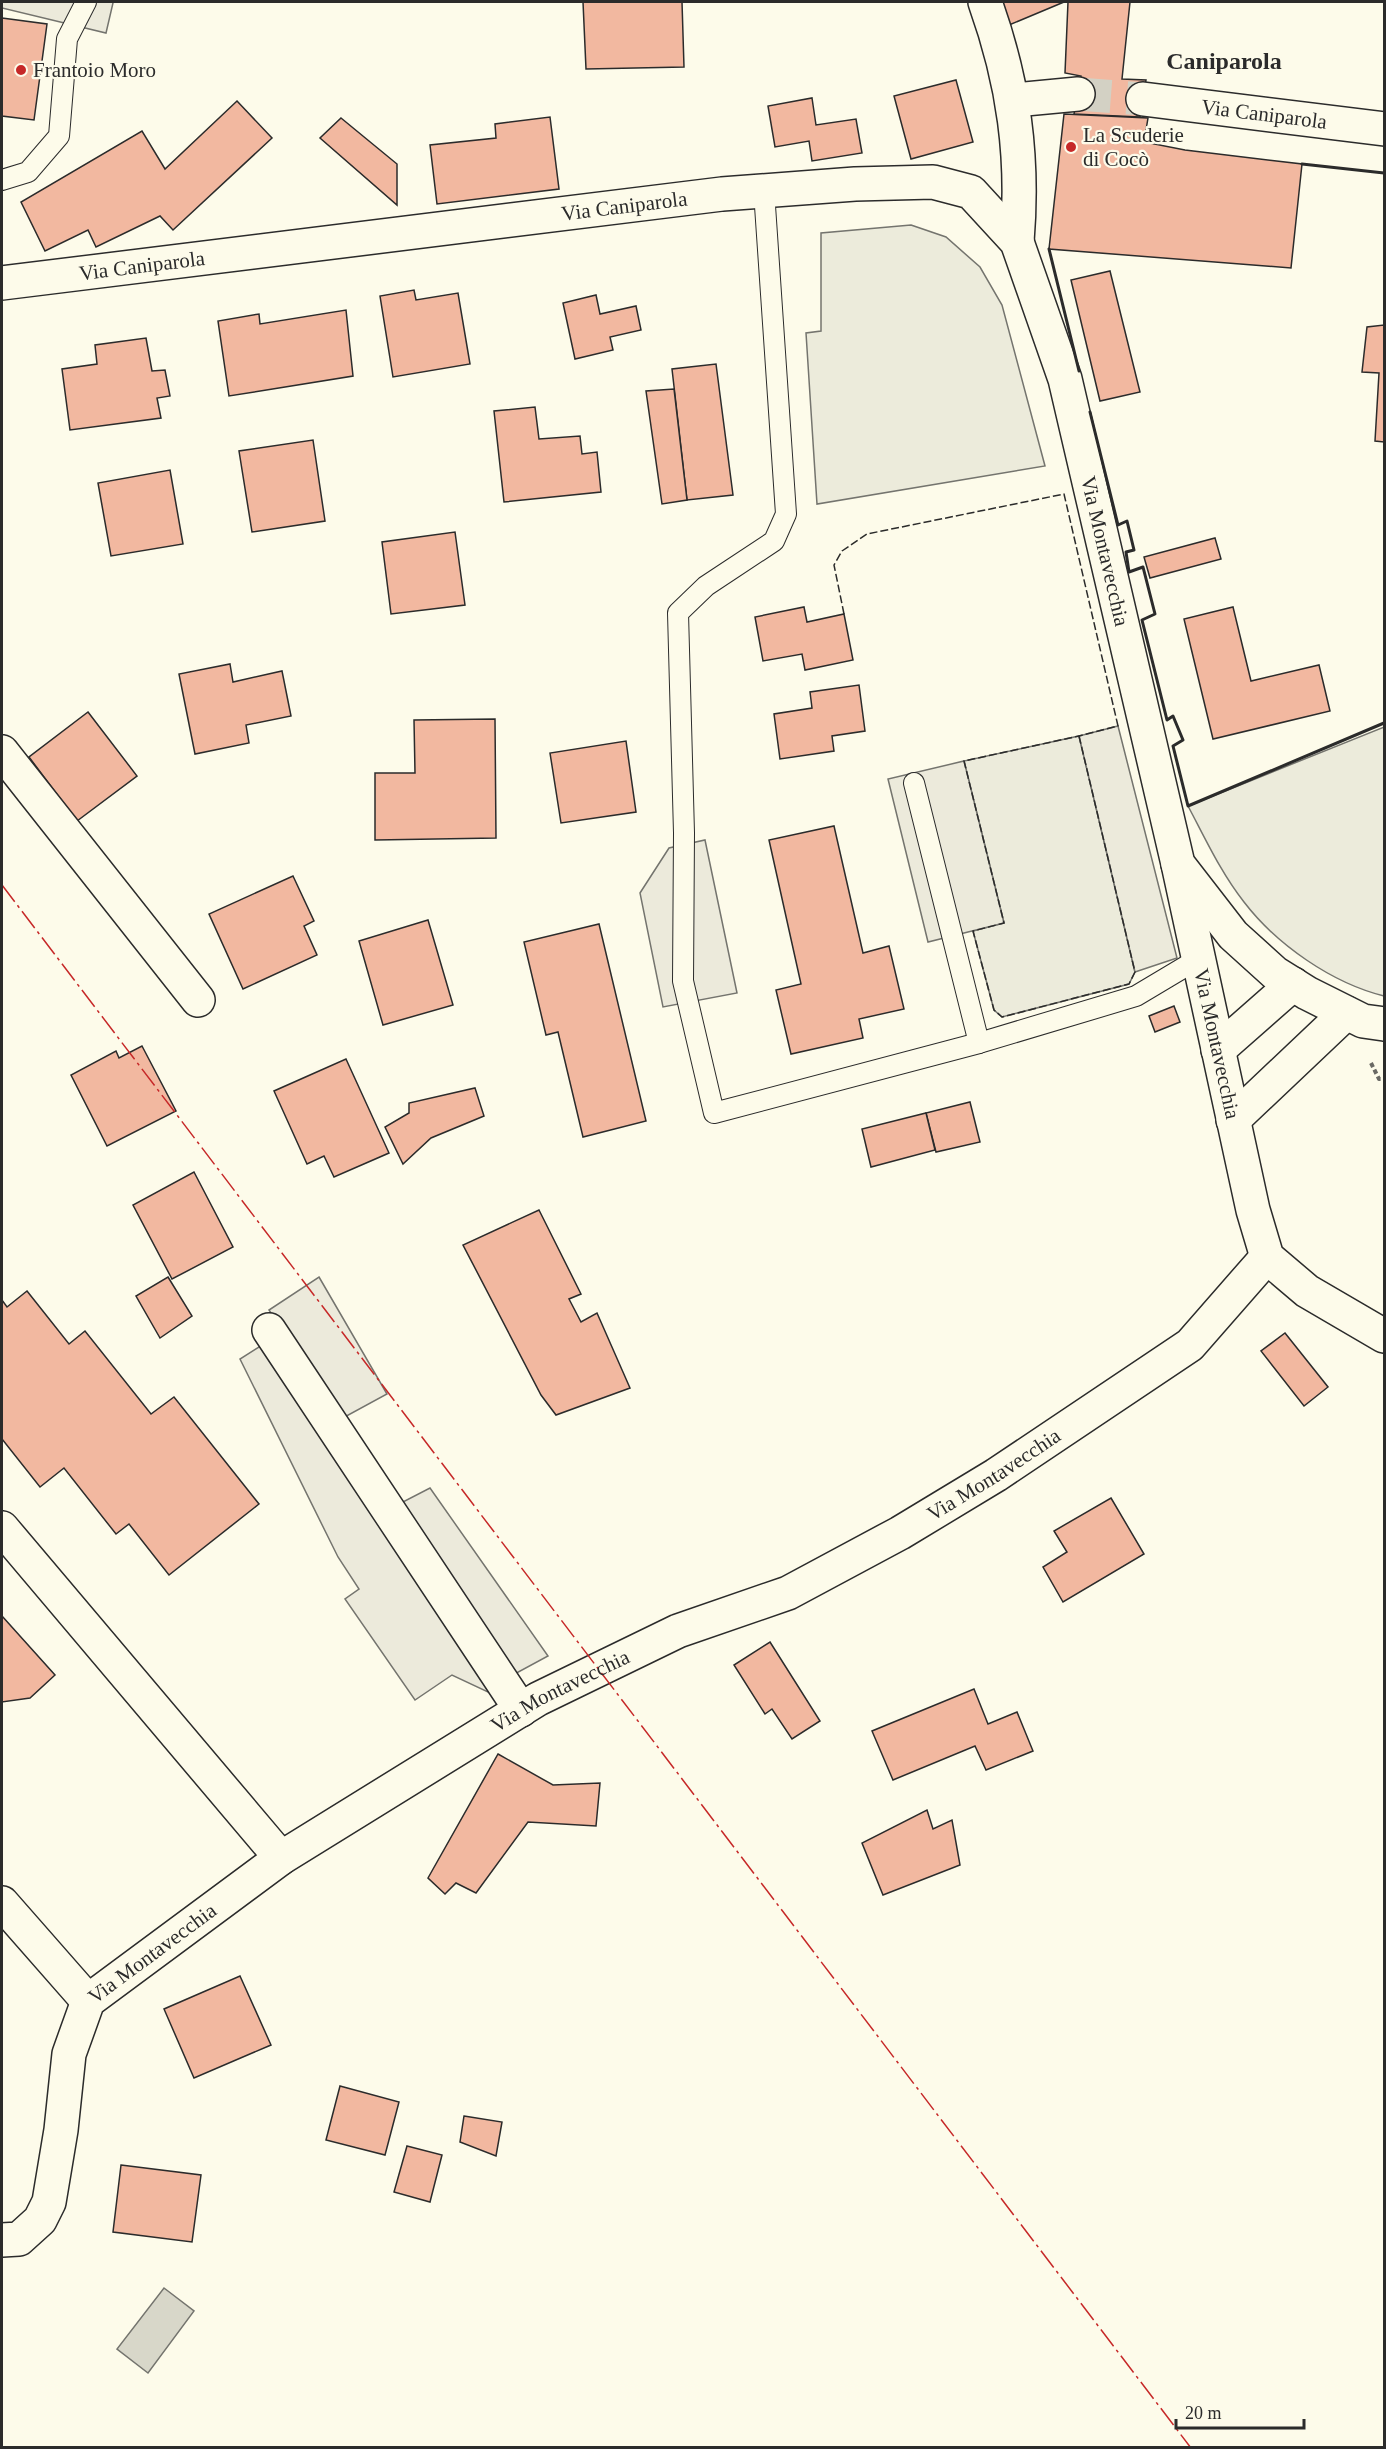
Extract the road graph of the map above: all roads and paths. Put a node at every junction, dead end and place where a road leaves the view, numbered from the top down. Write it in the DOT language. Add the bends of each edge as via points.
graph roads {
  1 [pos="86,2"];
  2 [pos="985,2"];
  3 [pos="1078,94"];
  4 [pos="1143,99"];
  5 [pos="1014,100"];
  6 [pos="1384,129"];
  7 [pos="2,180"];
  8 [pos="764,191"];
  9 [pos="1017,242"];
  10 [pos="2,268"];
  11 [pos="58,276"];
  12 [pos="2,283"];
  13 [pos="2,752"];
  14 [pos="914,783"];
  15 [pos="1178,864"];
  16 [pos="1198,959"];
  17 [pos="1293,984"];
  18 [pos="198,1000"];
  19 [pos="1346,1012"];
  20 [pos="1384,1024"];
  21 [pos="979,1043"];
  22 [pos="1218,1050"];
  23 [pos="1233,1120"];
  24 [pos="1267,1257"];
  25 [pos="269,1330"];
  26 [pos="1384,1336"];
  27 [pos="2,1528"];
  28 [pos="521,1710"];
  29 [pos="281,1858"];
  30 [pos="2,1903"];
  31 [pos="88,2001"];
  32 [pos="2,2240"];
  1 -- 7 [label="lane" via="67,39 58,136 28,172"];
  2 -- 5 [label="street"];
  3 -- 5 [label="street"];
  4 -- 6 [label="street, Via Caniparola"];
  5 -- 9 [label="street" via="1022,189"];
  8 -- 9 [label="street, Via Caniparola" via="855,184 933,182 956,186 979,199"];
  8 -- 11 [label="street, Via Caniparola"];
  8 -- 21 [label="lane" via="786,514 774,541 706,586 678,613 684,833 683,981 714,1113"];
  9 -- 15 [label="street, Via Montavecchia" via="1065,379"];
  10 -- 11 [label="lane" via="33,263"];
  11 -- 12 [label="street, Via Caniparola"];
  13 -- 18 [label="street"];
  14 -- 21 [label="lane"];
  15 -- 16 [label="street, Via Montavecchia"];
  15 -- 17 [label="street, Via Montavecchia" via="1233,935"];
  16 -- 21 [label="lane" via="1136,996"];
  16 -- 22 [label="street, Via Montavecchia"];
  17 -- 19 [label="street, Via Montavecchia"];
  17 -- 22 [label="street"];
  19 -- 20 [label="street, Via Montavecchia" via="1363,1021"];
  19 -- 23 [label="street"];
  22 -- 23 [label="street, Via Montavecchia"];
  23 -- 24 [label="street, Via Montavecchia"];
  24 -- 26 [label="street" via="1307,1291"];
  24 -- 28 [label="street, Via Montavecchia" via="1190,1345 900,1533 788,1593 678,1631"];
  25 -- 28 [label="street"];
  27 -- 29 [label="street"];
  28 -- 29 [label="street, Via Montavecchia"];
  29 -- 31 [label="street, Via Montavecchia"];
  30 -- 31 [label="street"];
  31 -- 32 [label="street, Via Montavecchia" via="69,2054 49,2202 40,2220 19,2239"];
}
